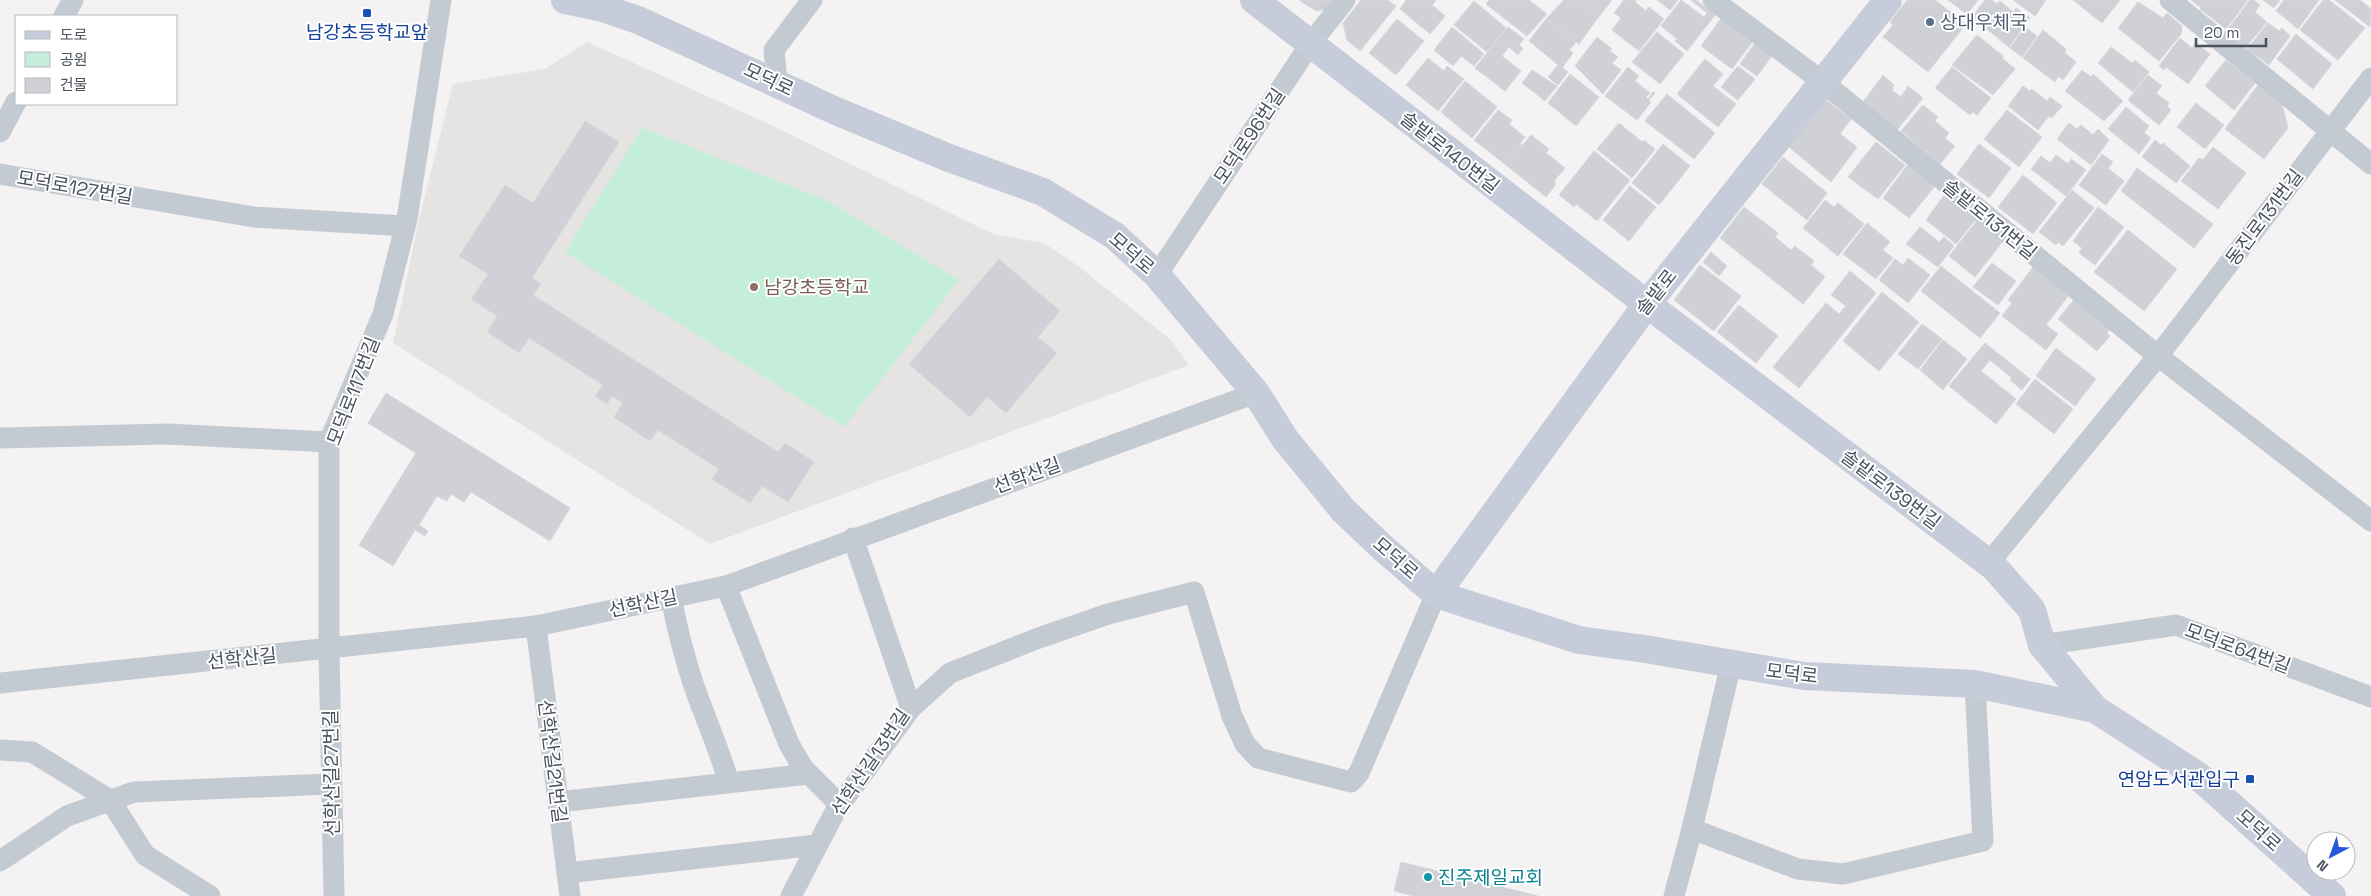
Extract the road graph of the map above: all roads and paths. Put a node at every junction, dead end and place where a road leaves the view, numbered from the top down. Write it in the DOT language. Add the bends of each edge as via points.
graph roads {
  1 [pos="73,0"];
  2 [pos="441,0"];
  3 [pos="565,0"];
  4 [pos="1254,0"];
  5 [pos="1345,0"];
  6 [pos="1713,0"];
  7 [pos="1888,0"];
  8 [pos="2170,0"];
  9 [pos="806,2"];
  10 [pos="65,15"];
  11 [pos="1311,43"];
  12 [pos="2371,78"];
  13 [pos="777,82"];
  14 [pos="1822,82"];
  15 [pos="15,104"];
  16 [pos="2330,131"];
  17 [pos="0,132"];
  18 [pos="2371,164"];
  19 [pos="0,174"];
  20 [pos="404,226"];
  21 [pos="1157,275"];
  22 [pos="1647,304"];
  23 [pos="2158,356"];
  24 [pos="1256,393"];
  25 [pos="0,438"];
  26 [pos="329,442"];
  27 [pos="2371,521"];
  28 [pos="854,538"];
  29 [pos="1988,564"];
  30 [pos="726,586"];
  31 [pos="1436,594"];
  32 [pos="671,598"];
  33 [pos="536,626"];
  34 [pos="2042,645"];
  35 [pos="329,650"];
  36 [pos="1731,664"];
  37 [pos="0,683"];
  38 [pos="1975,684"];
  39 [pos="2371,697"];
  40 [pos="911,708"];
  41 [pos="2095,709"];
  42 [pos="0,750"];
  43 [pos="809,774"];
  44 [pos="331,784"];
  45 [pos="729,784"];
  46 [pos="110,800"];
  47 [pos="558,802"];
  48 [pos="839,804"];
  49 [pos="1692,829"];
  50 [pos="817,845"];
  51 [pos="0,860"];
  52 [pos="567,873"];
  53 [pos="210,896"];
  54 [pos="334,896"];
  55 [pos="570,896"];
  56 [pos="790,896"];
  57 [pos="1674,896"];
  58 [pos="2332,896"];
  1 -- 10 [label="street"];
  2 -- 20 [label="street, 모덕로117번길"];
  3 -- 13 [label="street, 모덕로" via="638,20"];
  4 -- 11 [label="street, 솔밭로140번길"];
  5 -- 11 [label="street, 모덕로96번길"];
  6 -- 14 [label="street, 솔밭로131번길"];
  7 -- 14 [label="street, 솔밭로"];
  8 -- 16 [label="street"];
  9 -- 13 [label="street" via="774,50"];
  11 -- 21 [label="street, 모덕로96번길"];
  11 -- 22 [label="street, 솔밭로140번길"];
  12 -- 16 [label="street, 동진로131번길"];
  13 -- 21 [label="street, 모덕로" via="836,111 949,158 1043,192 1115,236"];
  14 -- 22 [label="street, 솔밭로"];
  14 -- 23 [label="street, 솔밭로131번길"];
  15 -- 17 [label="street"];
  16 -- 18 [label="street"];
  16 -- 23 [label="street, 동진로131번길"];
  19 -- 20 [label="street, 모덕로127번길" via="254,217"];
  20 -- 26 [label="street, 모덕로117번길" via="382,314"];
  21 -- 24 [label="street, 모덕로"];
  22 -- 29 [label="street, 솔밭로139번길"];
  22 -- 31 [label="street, 솔밭로"];
  23 -- 27 [label="street"];
  23 -- 29 [label="street, 동진로131번길"];
  24 -- 28 [label="street, 선학산길"];
  24 -- 31 [label="street, 모덕로" via="1285,439 1344,510"];
  25 -- 26 [label="street" via="168,434"];
  26 -- 35 [label="street, 모덕로117번길"];
  28 -- 30 [label="street, 선학산길"];
  28 -- 40 [label="street, 선학산길13번길"];
  29 -- 34 [label="street, 솔밭로139번길" via="2032,610"];
  30 -- 32 [label="street, 선학산길"];
  30 -- 43 [label="street" via="789,744"];
  31 -- 36 [label="street, 모덕로" via="1579,640"];
  31 -- 40 [label="street" via="1359,773 1351,782 1258,758 1244,744 1232,716 1194,592 1108,614 950,673"];
  32 -- 33 [label="street, 선학산길"];
  32 -- 45 [label="street" via="682,651 720,749"];
  33 -- 35 [label="street, 선학산길"];
  33 -- 47 [label="street, 선학산길21번길"];
  34 -- 39 [label="street, 모덕로64번길" via="2176,625"];
  34 -- 41 [label="street, 솔밭로139번길"];
  35 -- 37 [label="street, 선학산길"];
  35 -- 44 [label="street, 선학산길27번길"];
  36 -- 38 [label="street, 모덕로" via="1804,676"];
  36 -- 49 [label="street"];
  38 -- 41 [label="street, 모덕로"];
  38 -- 49 [label="street" via="1983,841 1843,874 1798,869"];
  40 -- 48 [label="street, 선학산길13번길"];
  41 -- 58 [label="street, 모덕로" via="2197,775"];
  42 -- 46 [label="street" via="32,752"];
  43 -- 45 [label="street"];
  43 -- 48 [label="street"];
  44 -- 46 [label="street" via="134,792"];
  44 -- 54 [label="street, 선학산길27번길"];
  45 -- 47 [label="street"];
  46 -- 51 [label="street" via="67,816"];
  46 -- 53 [label="street" via="145,855"];
  47 -- 52 [label="street, 선학산길21번길"];
  48 -- 50 [label="street, 선학산길13번길"];
  49 -- 57 [label="street"];
  50 -- 52 [label="street"];
  50 -- 56 [label="street, 선학산길13번길"];
  52 -- 55 [label="street, 선학산길21번길"];
}
